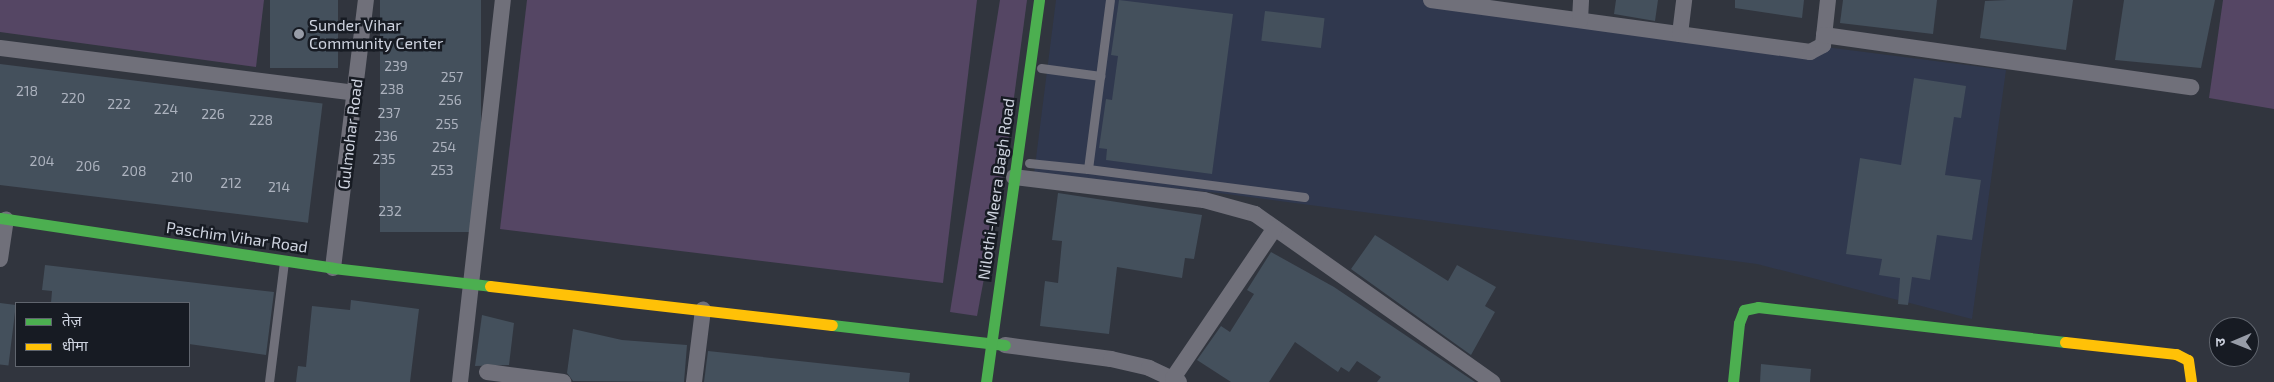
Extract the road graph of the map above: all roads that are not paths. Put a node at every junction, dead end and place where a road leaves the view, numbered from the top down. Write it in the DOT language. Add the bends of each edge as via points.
graph roads {
  1 [pos="366,0"];
  2 [pos="503,0"];
  3 [pos="1038,0"];
  4 [pos="1050,0"];
  5 [pos="1110,0"];
  6 [pos="1431,0"];
  7 [pos="1581,0"];
  8 [pos="1684,0"];
  9 [pos="1828,0"];
  10 [pos="1580,20"];
  11 [pos="1680,34"];
  12 [pos="1824,35"];
  13 [pos="0,48"];
  14 [pos="1041,68"];
  15 [pos="1100,76"];
  16 [pos="2191,87"];
  17 [pos="355,93"];
  18 [pos="1029,163"];
  19 [pos="1088,169"];
  20 [pos="1020,178"];
  21 [pos="1304,197"];
  22 [pos="3,219"];
  23 [pos="1275,228"];
  24 [pos="0,259"];
  25 [pos="284,261"];
  26 [pos="333,268"];
  27 [pos="470,284"];
  28 [pos="703,310"];
  29 [pos="1000,347"];
  30 [pos="487,372"];
  31 [pos="1176,380"];
  32 [pos="269,382"];
  33 [pos="460,382"];
  34 [pos="563,382"];
  35 [pos="694,382"];
  36 [pos="986,382"];
  37 [pos="1492,382"];
  38 [pos="1733,382"];
  39 [pos="2191,382"];
  1 -- 17 [label="street, Gulmohar Road"];
  2 -- 27 [label="street"];
  3 -- 20 [label="street, Nilothi-Meera Bagh Road"];
  4 -- 14 [label="street, Nilothi-Meera Bagh Road"];
  5 -- 15 [label="lane"];
  6 -- 10 [label="street"];
  7 -- 10 [label="street"];
  8 -- 11 [label="street"];
  9 -- 12 [label="street"];
  10 -- 11 [label="street"];
  11 -- 12 [label="street" via="1810,52 1818,50"];
  12 -- 16 [label="street"];
  13 -- 17 [label="street"];
  14 -- 15 [label="lane"];
  14 -- 18 [label="street, Nilothi-Meera Bagh Road"];
  15 -- 19 [label="lane"];
  17 -- 26 [label="street, Gulmohar Road"];
  18 -- 19 [label="lane"];
  18 -- 20 [label="street, Nilothi-Meera Bagh Road"];
  19 -- 21 [label="lane"];
  20 -- 23 [label="street" via="1234,206"];
  20 -- 29 [label="street, Nilothi-Meera Bagh Road"];
  22 -- 24 [label="street"];
  22 -- 25 [label="street, Paschim Vihar Road"];
  23 -- 31 [label="street"];
  23 -- 37 [label="street"];
  25 -- 26 [label="street, Paschim Vihar Road"];
  25 -- 32 [label="lane"];
  26 -- 27 [label="street, Paschim Vihar Road"];
  27 -- 28 [label="street, Paschim Vihar Road"];
  27 -- 33 [label="street"];
  28 -- 29 [label="street, Paschim Vihar Road"];
  28 -- 35 [label="street"];
  29 -- 31 [label="street" via="1112,359"];
  29 -- 36 [label="street, Nilothi-Meera Bagh Road"];
  30 -- 34 [label="street"];
  38 -- 39 [label="street" via="1739,323 1744,310 1758,307 2176,354 2188,360"];
}
